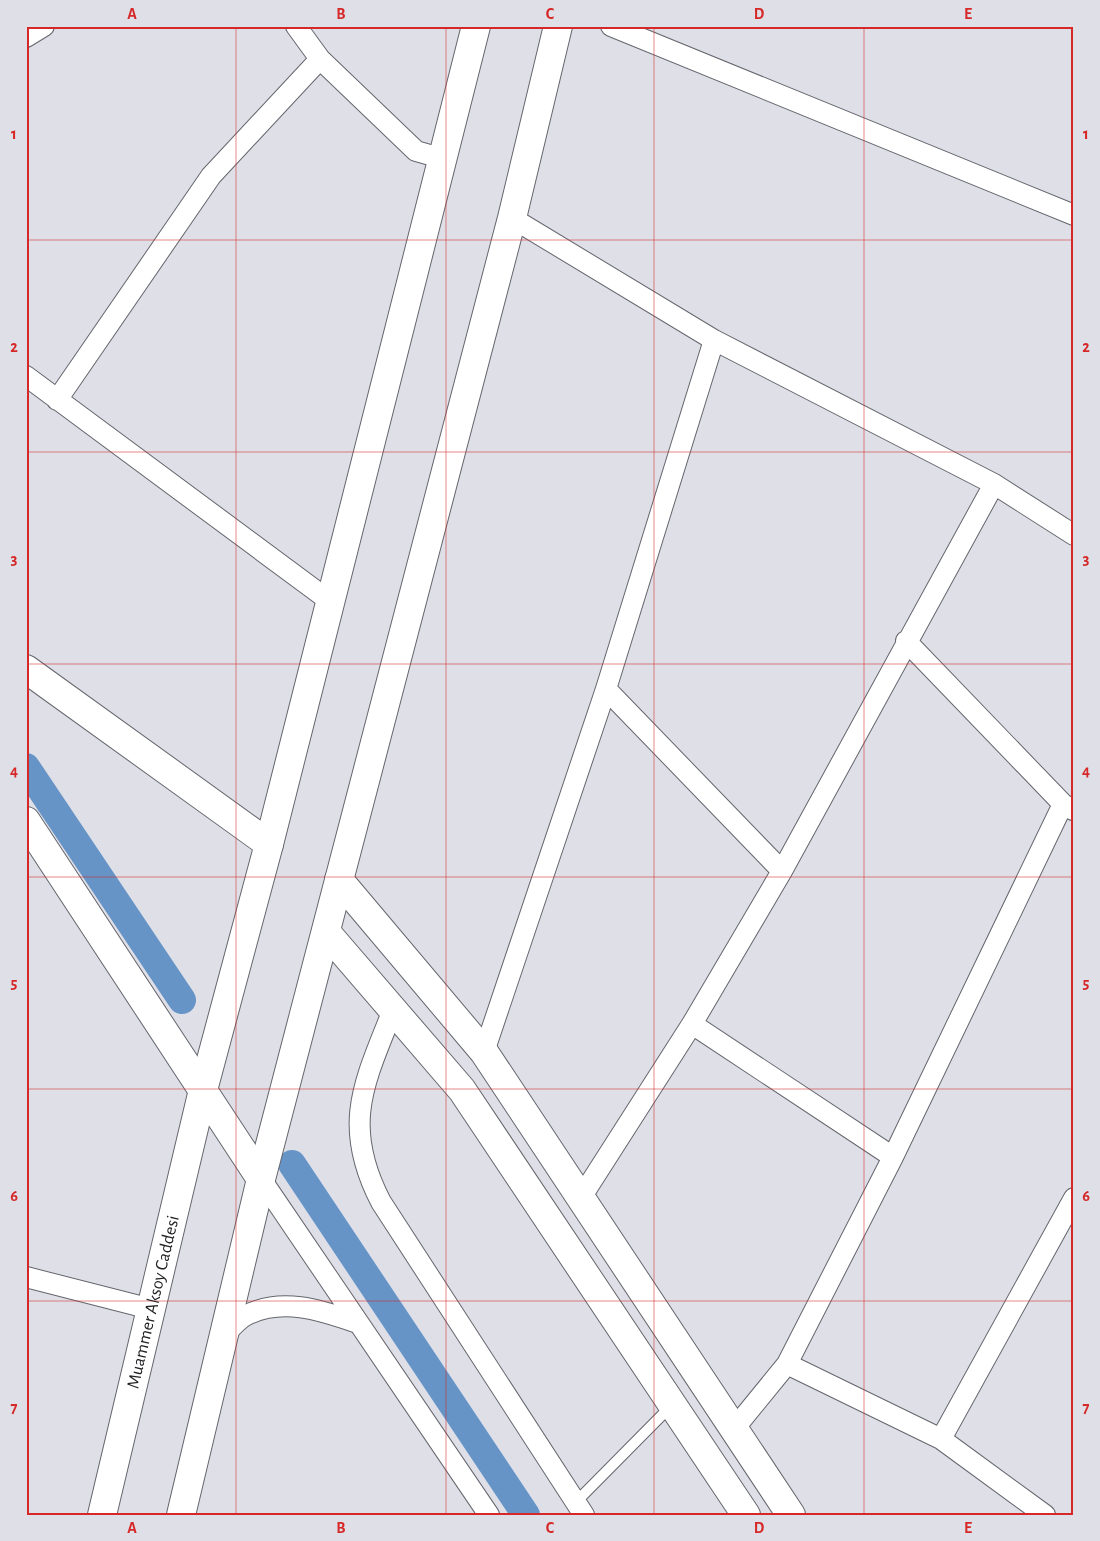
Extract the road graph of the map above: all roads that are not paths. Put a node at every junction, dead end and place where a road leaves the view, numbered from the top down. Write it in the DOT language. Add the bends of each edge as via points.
graph roads {
  1 [pos="44,26"];
  2 [pos="296,26"];
  3 [pos="476,26"];
  4 [pos="558,26"];
  5 [pos="611,26"];
  6 [pos="26,37"];
  7 [pos="320,59"];
  8 [pos="444,160"];
  9 [pos="1074,215"];
  10 [pos="512,218"];
  11 [pos="714,340"];
  12 [pos="26,376"];
  13 [pos="57,400"];
  14 [pos="994,484"];
  15 [pos="1074,534"];
  16 [pos="331,602"];
  17 [pos="906,641"];
  18 [pos="26,669"];
  19 [pos="606,690"];
  20 [pos="1068,808"];
  21 [pos="26,822"];
  22 [pos="269,844"];
  23 [pos="782,871"];
  24 [pos="339,880"];
  25 [pos="326,932"];
  26 [pos="393,1010"];
  27 [pos="692,1024"];
  28 [pos="484,1052"];
  29 [pos="203,1090"];
  30 [pos="893,1157"];
  31 [pos="261,1179"];
  32 [pos="582,1196"];
  33 [pos="1074,1198"];
  34 [pos="26,1277"];
  35 [pos="151,1309"];
  36 [pos="358,1323"];
  37 [pos="223,1336"];
  38 [pos="787,1364"];
  39 [pos="672,1404"];
  40 [pos="734,1429"];
  41 [pos="940,1439"];
  42 [pos="580,1508"];
  43 [pos="102,1515"];
  44 [pos="181,1515"];
  45 [pos="489,1515"];
  46 [pos="746,1515"];
  47 [pos="791,1515"];
  48 [pos="1045,1515"];
  1 -- 6 [label="street"];
  2 -- 7 [label="street"];
  3 -- 8 [label="main road, Muammer Aksoy Caddesi"];
  4 -- 10 [label="main road"];
  5 -- 9 [label="street"];
  7 -- 8 [label="street" via="416,151"];
  7 -- 13 [label="street" via="211,176"];
  8 -- 16 [label="main road, Muammer Aksoy Caddesi"];
  10 -- 11 [label="street"];
  10 -- 24 [label="main road"];
  11 -- 14 [label="street"];
  11 -- 19 [label="street"];
  12 -- 13 [label="street"];
  13 -- 16 [label="street"];
  14 -- 15 [label="street"];
  14 -- 17 [label="street"];
  16 -- 22 [label="main road, Muammer Aksoy Caddesi"];
  17 -- 20 [label="street"];
  17 -- 23 [label="street"];
  18 -- 22 [label="main road"];
  19 -- 23 [label="street"];
  19 -- 28 [label="street"];
  20 -- 30 [label="street"];
  21 -- 29 [label="main road"];
  22 -- 29 [label="main road, Muammer Aksoy Caddesi"];
  23 -- 27 [label="street"];
  24 -- 25 [label="main road"];
  24 -- 28 [label="main road"];
  25 -- 26 [label="main road"];
  25 -- 31 [label="main road"];
  26 -- 39 [label="main road" via="462,1090"];
  26 -- 42 [label="street" via="360,1102 360,1141 371,1182"];
  27 -- 30 [label="street"];
  27 -- 32 [label="street"];
  28 -- 32 [label="main road"];
  29 -- 31 [label="main road"];
  29 -- 35 [label="main road, Muammer Aksoy Caddesi"];
  30 -- 38 [label="street"];
  31 -- 36 [label="street"];
  31 -- 37 [label="main road"];
  32 -- 40 [label="main road"];
  33 -- 41 [label="street"];
  34 -- 35 [label="street"];
  35 -- 43 [label="main road, Muammer Aksoy Caddesi"];
  36 -- 37 [label="street" via="330,1313 283,1306 266,1308 241,1318"];
  36 -- 45 [label="street"];
  37 -- 44 [label="main road"];
  38 -- 40 [label="street"];
  38 -- 41 [label="street"];
  39 -- 42 [label="lane"];
  39 -- 46 [label="main road"];
  40 -- 47 [label="main road"];
  41 -- 48 [label="street"];
}
